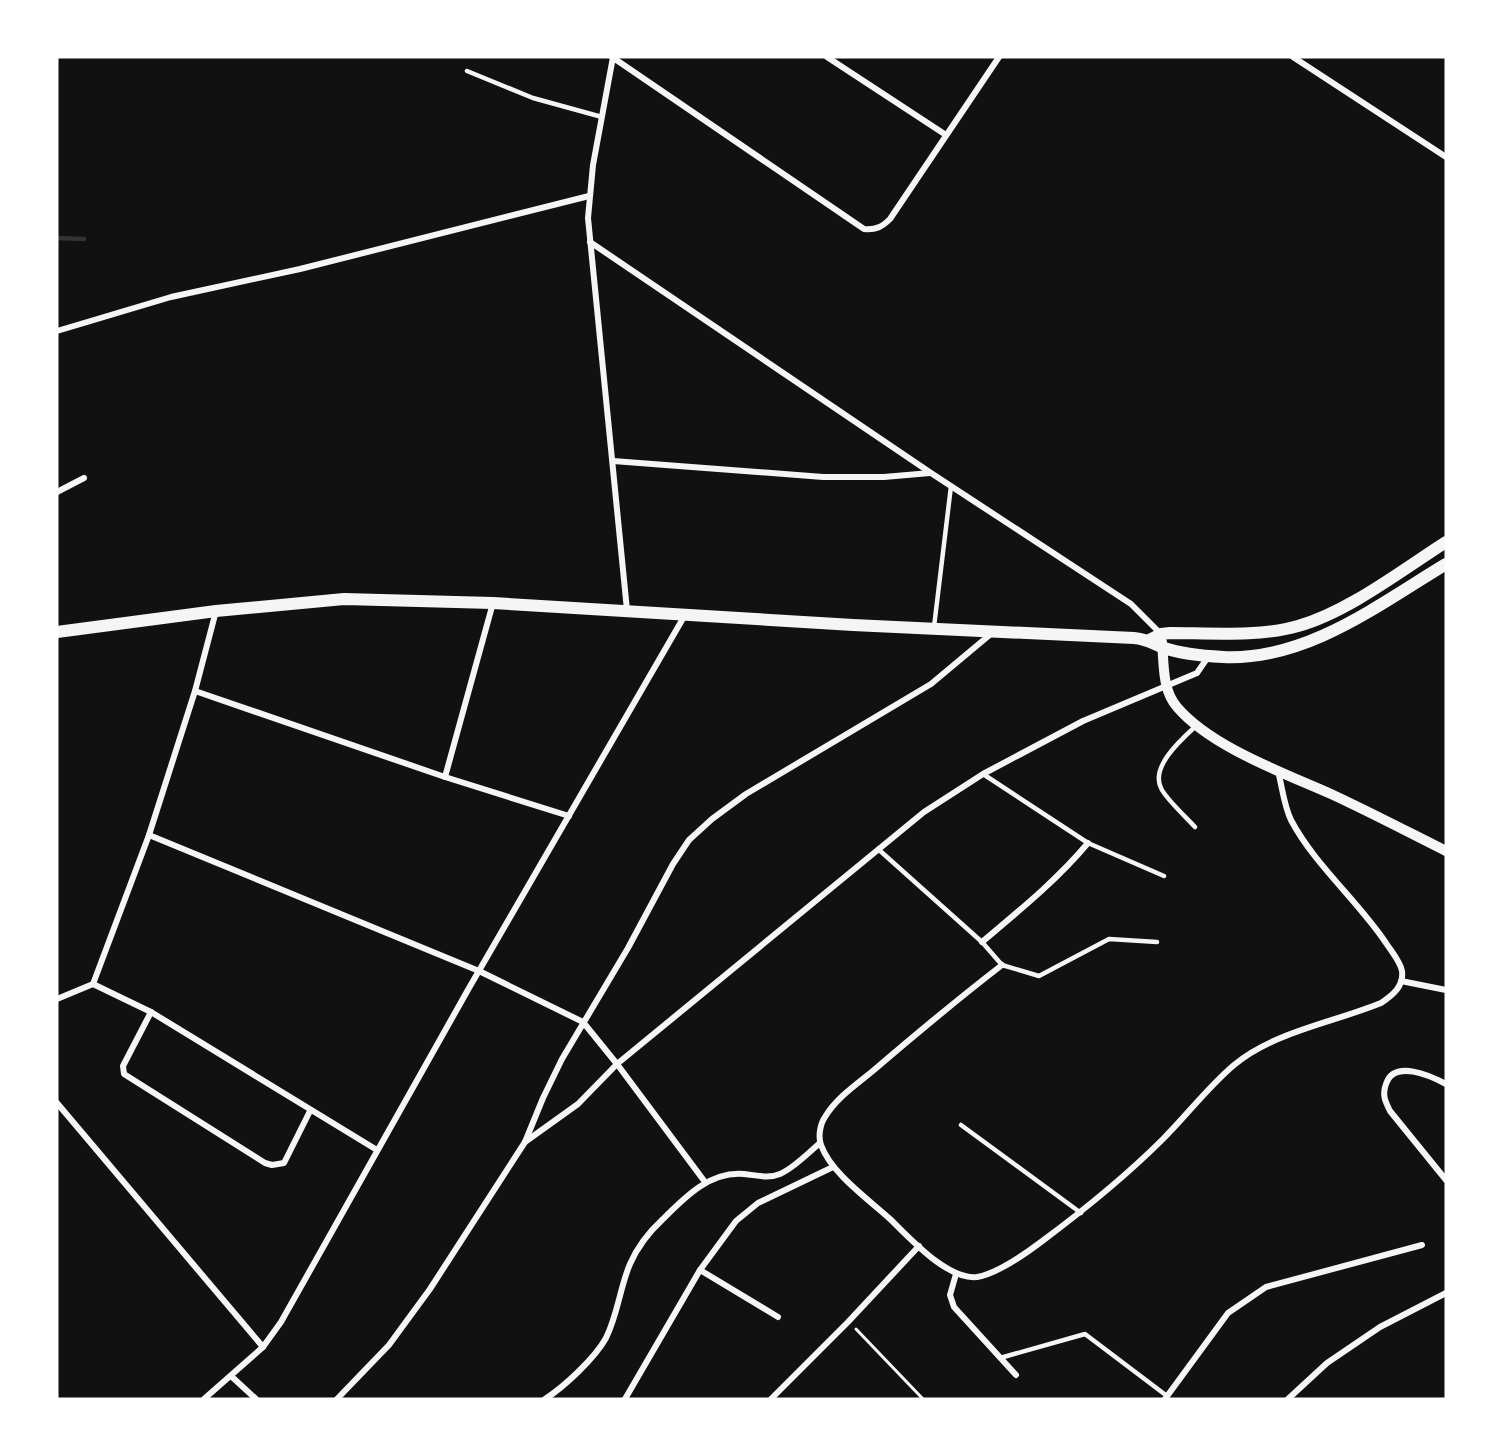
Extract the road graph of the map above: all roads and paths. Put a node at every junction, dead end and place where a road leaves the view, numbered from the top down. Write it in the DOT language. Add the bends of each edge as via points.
graph roads {
  1 [pos="612,57"];
  2 [pos="827,57"];
  3 [pos="999,57"];
  4 [pos="1293,57"];
  5 [pos="467,71"];
  6 [pos="602,117"];
  7 [pos="945,135"];
  8 [pos="1446,158"];
  9 [pos="589,196"];
  10 [pos="590,242"];
  11 [pos="57,331"];
  12 [pos="613,461"];
  13 [pos="930,473"];
  14 [pos="84,478"];
  15 [pos="951,486"];
  16 [pos="57,492"];
  17 [pos="1446,542"];
  18 [pos="1446,564"];
  19 [pos="493,603"];
  20 [pos="627,610"];
  21 [pos="216,611"];
  22 [pos="685,615"];
  23 [pos="934,629"];
  24 [pos="57,632"];
  25 [pos="993,633"];
  26 [pos="1161,634"];
  27 [pos="1149,640"];
  28 [pos="1162,647"];
  29 [pos="1209,655"];
  30 [pos="1166,687"];
  31 [pos="195,691"];
  32 [pos="1197,725"];
  33 [pos="1277,771"];
  34 [pos="983,774"];
  35 [pos="445,777"];
  36 [pos="569,816"];
  37 [pos="1196,827"];
  38 [pos="149,835"];
  39 [pos="1088,843"];
  40 [pos="878,849"];
  41 [pos="1446,851"];
  42 [pos="1164,876"];
  43 [pos="982,942"];
  44 [pos="1158,942"];
  45 [pos="1002,965"];
  46 [pos="479,971"];
  47 [pos="1401,981"];
  48 [pos="93,984"];
  49 [pos="1446,990"];
  50 [pos="57,999"];
  51 [pos="151,1012"];
  52 [pos="583,1022"];
  53 [pos="617,1064"];
  54 [pos="1446,1084"];
  55 [pos="57,1103"];
  56 [pos="310,1111"];
  57 [pos="962,1125"];
  58 [pos="525,1142"];
  59 [pos="820,1143"];
  60 [pos="377,1150"];
  61 [pos="833,1167"];
  62 [pos="1446,1180"];
  63 [pos="705,1182"];
  64 [pos="1081,1213"];
  65 [pos="1422,1245"];
  66 [pos="919,1246"];
  67 [pos="700,1270"];
  68 [pos="956,1274"];
  69 [pos="1446,1293"];
  70 [pos="778,1317"];
  71 [pos="848,1322"];
  72 [pos="263,1347"];
  73 [pos="1000,1358"];
  74 [pos="1016,1374"];
  75 [pos="231,1376"];
  76 [pos="1166,1398"];
  77 [pos="204,1399"];
  78 [pos="256,1399"];
  79 [pos="337,1399"];
  80 [pos="545,1399"];
  81 [pos="625,1399"];
  82 [pos="771,1399"];
  83 [pos="923,1399"];
  84 [pos="1288,1399"];
  1 -- 6 [label="street"];
  1 -- 7 [label="street" via="864,229 874,230 891,219"];
  2 -- 7 [label="street"];
  3 -- 7 [label="street"];
  4 -- 8 [label="street"];
  5 -- 6 [label="lane" via="533,98"];
  6 -- 9 [label="street"];
  9 -- 10 [label="street"];
  9 -- 11 [label="street" via="171,297"];
  10 -- 12 [label="street"];
  10 -- 13 [label="street"];
  12 -- 13 [label="street" via="823,477"];
  12 -- 20 [label="street"];
  13 -- 15 [label="street"];
  14 -- 16 [label="street"];
  15 -- 23 [label="lane"];
  15 -- 26 [label="street" via="1131,604"];
  17 -- 26 [label="main road" via="1353,601 1299,626 1273,631"];
  18 -- 29 [label="main road" via="1304,644 1268,654"];
  19 -- 20 [label="main road"];
  19 -- 21 [label="main road" via="344,599"];
  19 -- 35 [label="street"];
  20 -- 22 [label="main road"];
  21 -- 24 [label="main road"];
  21 -- 31 [label="street"];
  22 -- 23 [label="main road"];
  22 -- 36 [label="street"];
  23 -- 25 [label="main road"];
  25 -- 27 [label="main road"];
  25 -- 52 [label="street" via="931,684 746,794 689,840"];
  26 -- 27 [label="main road"];
  26 -- 28 [label="street"];
  27 -- 28 [label="main road"];
  28 -- 29 [label="main road"];
  28 -- 30 [label="street"];
  29 -- 30 [label="street" via="1197,673"];
  30 -- 32 [label="street" via="1176,707"];
  30 -- 34 [label="street" via="1083,721"];
  31 -- 35 [label="street"];
  31 -- 38 [label="street"];
  32 -- 33 [label="street"];
  32 -- 37 [label="lane" via="1172,750 1160,771 1160,787"];
  33 -- 41 [label="street"];
  33 -- 47 [label="street" via="1290,819 1374,924 1400,964"];
  34 -- 39 [label="lane"];
  34 -- 40 [label="street" via="924,812"];
  35 -- 36 [label="street"];
  36 -- 46 [label="street"];
  38 -- 46 [label="street"];
  38 -- 48 [label="street"];
  39 -- 42 [label="lane"];
  39 -- 43 [label="street" via="1048,886"];
  40 -- 43 [label="lane"];
  40 -- 53 [label="street"];
  43 -- 45 [label="lane"];
  44 -- 45 [label="lane" via="1109,939 1039,976"];
  45 -- 59 [label="street" via="831,1108 823,1119"];
  46 -- 52 [label="street"];
  46 -- 60 [label="street"];
  47 -- 49 [label="street"];
  47 -- 64 [label="street" via="1394,994 1382,1003 1283,1038 1234,1064 1141,1161"];
  48 -- 50 [label="street"];
  48 -- 51 [label="street"];
  51 -- 56 [label="street"];
  51 -- 56 [label="street" via="123,1066 124,1074 265,1162 284,1163"];
  52 -- 53 [label="street"];
  52 -- 58 [label="street"];
  53 -- 58 [label="street" via="578,1104"];
  53 -- 63 [label="street"];
  54 -- 62 [label="street" via="1430,1075 1395,1073 1388,1077 1384,1100"];
  55 -- 72 [label="street"];
  56 -- 60 [label="street"];
  57 -- 64 [label="lane"];
  58 -- 79 [label="street" via="430,1289 389,1345"];
  59 -- 61 [label="street"];
  59 -- 63 [label="street" via="780,1174 724,1174"];
  60 -- 72 [label="street" via="281,1322"];
  61 -- 66 [label="street"];
  61 -- 67 [label="street" via="758,1203 736,1221"];
  63 -- 80 [label="street" via="646,1239 630,1264 617,1314 605,1340 585,1364"];
  64 -- 68 [label="street" via="1001,1268 977,1277"];
  65 -- 76 [label="street" via="1266,1287 1228,1313"];
  66 -- 68 [label="street"];
  66 -- 71 [label="street"];
  67 -- 70 [label="street"];
  67 -- 81 [label="street"];
  68 -- 73 [label="street" via="950,1295 954,1307"];
  69 -- 84 [label="street" via="1380,1327 1327,1363"];
  71 -- 82 [label="street"];
  71 -- 83 [label="path"];
  72 -- 75 [label="street"];
  73 -- 74 [label="street"];
  73 -- 76 [label="lane" via="1085,1334"];
  75 -- 77 [label="street"];
  75 -- 78 [label="street"];
}
